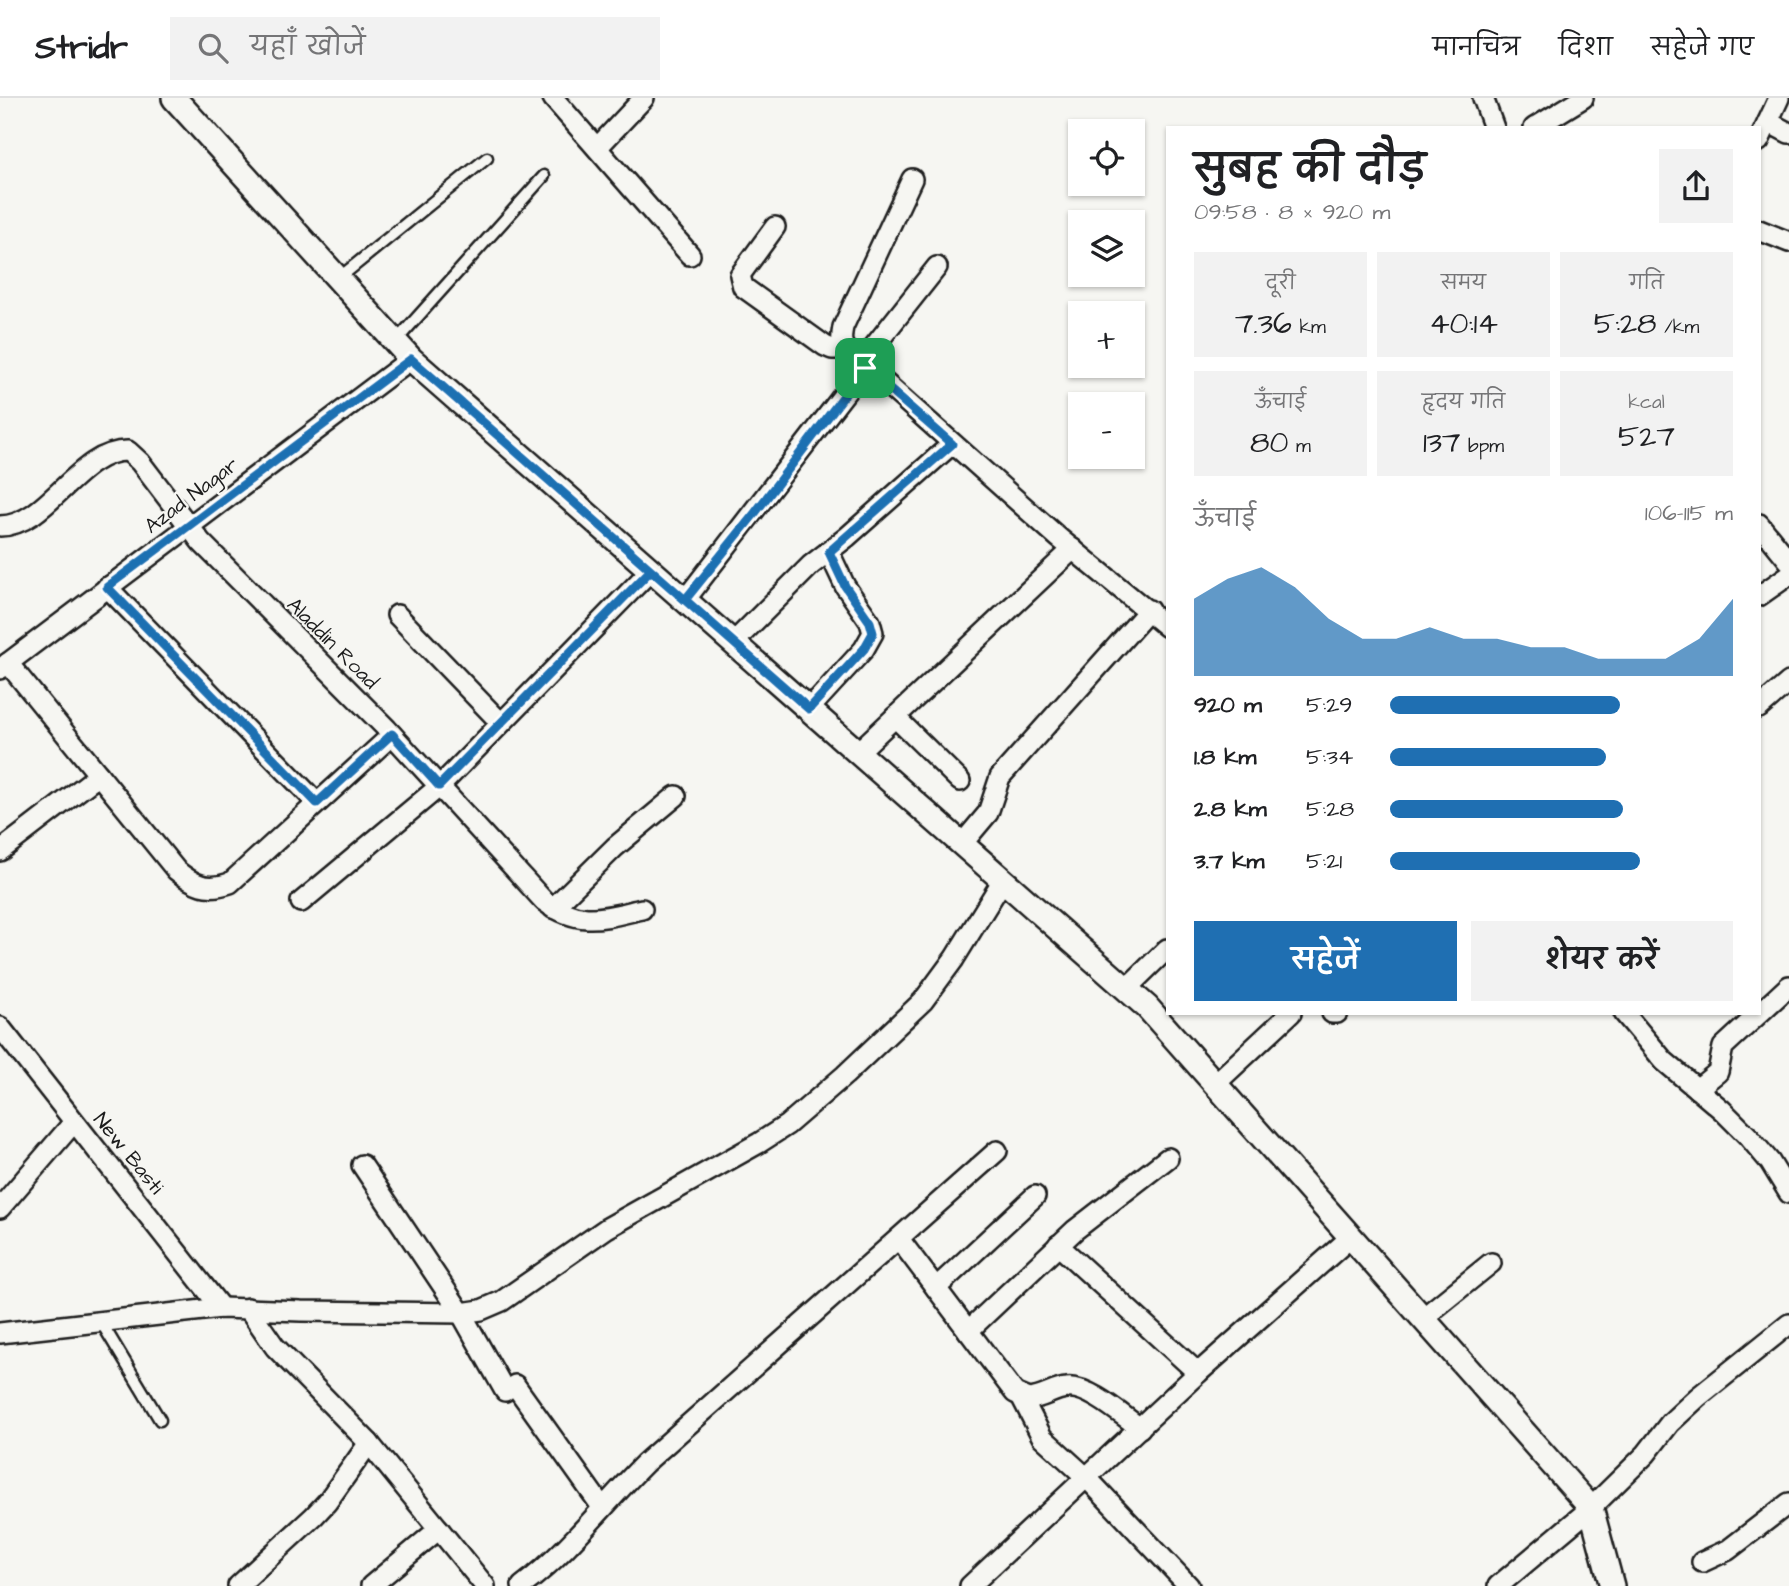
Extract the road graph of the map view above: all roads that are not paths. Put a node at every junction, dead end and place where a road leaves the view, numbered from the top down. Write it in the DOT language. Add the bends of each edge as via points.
graph roads {
  1 [pos="174,98"];
  2 [pos="553,98"];
  3 [pos="644,98"];
  4 [pos="1483,98"];
  5 [pos="1583,98"];
  6 [pos="1779,98"];
  7 [pos="1768,122"];
  8 [pos="1493,126"];
  9 [pos="1537,126"];
  10 [pos="1789,133"];
  11 [pos="1761,137"];
  12 [pos="597,148"];
  13 [pos="486,158"];
  14 [pos="544,176"];
  15 [pos="912,179"];
  16 [pos="775,226"];
  17 [pos="1761,231"];
  18 [pos="1789,242"];
  19 [pos="690,255"];
  20 [pos="937,267"];
  21 [pos="339,278"];
  22 [pos="396,341"];
  23 [pos="844,349"];
  24 [pos="411,359"];
  25 [pos="863,365"];
  26 [pos="952,444"];
  27 [pos="0,526"];
  28 [pos="188,526"];
  29 [pos="1761,526"];
  30 [pos="1073,549"];
  31 [pos="829,552"];
  32 [pos="1789,561"];
  33 [pos="651,570"];
  34 [pos="1789,575"];
  35 [pos="107,587"];
  36 [pos="1761,595"];
  37 [pos="685,600"];
  38 [pos="1149,610"];
  39 [pos="397,615"];
  40 [pos="1166,625"];
  41 [pos="733,643"];
  42 [pos="4,666"];
  43 [pos="1789,682"];
  44 [pos="1761,706"];
  45 [pos="809,709"];
  46 [pos="895,717"];
  47 [pos="501,723"];
  48 [pos="392,734"];
  49 [pos="858,752"];
  50 [pos="99,775"];
  51 [pos="960,781"];
  52 [pos="439,786"];
  53 [pos="676,796"];
  54 [pos="317,803"];
  55 [pos="962,844"];
  56 [pos="0,851"];
  57 [pos="1003,880"];
  58 [pos="301,902"];
  59 [pos="553,908"];
  60 [pos="642,909"];
  61 [pos="1166,950"];
  62 [pos="1789,986"];
  63 [pos="1126,989"];
  64 [pos="1761,1012"];
  65 [pos="1289,1015"];
  66 [pos="1626,1015"];
  67 [pos="1758,1015"];
  68 [pos="0,1027"];
  69 [pos="1215,1084"];
  70 [pos="1697,1089"];
  71 [pos="75,1122"];
  72 [pos="997,1151"];
  73 [pos="1168,1157"];
  74 [pos="362,1165"];
  75 [pos="1789,1193"];
  76 [pos="1035,1196"];
  77 [pos="0,1208"];
  78 [pos="1351,1237"];
  79 [pos="899,1239"];
  80 [pos="1058,1245"];
  81 [pos="1491,1264"];
  82 [pos="936,1288"];
  83 [pos="221,1308"];
  84 [pos="248,1308"];
  85 [pos="461,1312"];
  86 [pos="1423,1318"];
  87 [pos="101,1321"];
  88 [pos="1789,1324"];
  89 [pos="968,1331"];
  90 [pos="0,1332"];
  91 [pos="1198,1373"];
  92 [pos="1022,1398"];
  93 [pos="160,1420"];
  94 [pos="1140,1428"];
  95 [pos="369,1443"];
  96 [pos="1087,1478"];
  97 [pos="1789,1503"];
  98 [pos="602,1507"];
  99 [pos="1591,1508"];
  100 [pos="439,1528"];
  101 [pos="1702,1562"];
  102 [pos="382,1582"];
  103 [pos="1186,1585"];
  104 [pos="238,1586"];
  105 [pos="485,1586"];
  106 [pos="522,1586"];
  107 [pos="970,1586"];
  108 [pos="1498,1586"];
  109 [pos="1612,1586"];
  1 -- 21 [label="street"];
  2 -- 12 [label="street"];
  3 -- 12 [label="street"];
  4 -- 8 [label="street"];
  5 -- 9 [label="street"];
  6 -- 7 [label="street"];
  7 -- 10 [label="street"];
  7 -- 11 [label="street"];
  12 -- 19 [label="street"];
  13 -- 21 [label="lane"];
  14 -- 22 [label="lane"];
  15 -- 23 [label="street" via="844,327"];
  16 -- 23 [label="street" via="740,275 743,287 825,346"];
  17 -- 18 [label="street"];
  20 -- 25 [label="street"];
  21 -- 22 [label="street"];
  22 -- 24 [label="street"];
  23 -- 25 [label="street"];
  24 -- 28 [label="street, Azad Nagar"];
  24 -- 33 [label="street"];
  25 -- 26 [label="street"];
  25 -- 37 [label="street"];
  26 -- 30 [label="street"];
  26 -- 31 [label="street"];
  27 -- 28 [label="street, Aladdin Road" via="13,526 27,517 100,457 116,450 128,451 140,462"];
  28 -- 35 [label="street, Azad Nagar"];
  28 -- 48 [label="street, Aladdin Road"];
  29 -- 32 [label="street"];
  30 -- 38 [label="street"];
  30 -- 46 [label="street"];
  31 -- 41 [label="street"];
  31 -- 45 [label="street" via="873,633"];
  33 -- 37 [label="street"];
  33 -- 47 [label="street"];
  34 -- 36 [label="street"];
  35 -- 42 [label="street, Azad Nagar"];
  35 -- 54 [label="street"];
  37 -- 41 [label="street"];
  38 -- 40 [label="street"];
  38 -- 55 [label="street" via="1000,777 988,813"];
  39 -- 47 [label="street"];
  41 -- 45 [label="street"];
  42 -- 50 [label="street"];
  43 -- 44 [label="street"];
  45 -- 49 [label="street"];
  46 -- 49 [label="street"];
  46 -- 51 [label="street"];
  47 -- 52 [label="street"];
  48 -- 52 [label="street, Aladdin Road"];
  48 -- 54 [label="street"];
  49 -- 55 [label="street"];
  50 -- 54 [label="street" via="176,870 202,887 230,883"];
  50 -- 56 [label="street"];
  52 -- 58 [label="street"];
  52 -- 59 [label="street, Aladdin Road"];
  53 -- 59 [label="street" via="608,853"];
  55 -- 57 [label="street"];
  57 -- 63 [label="street"];
  57 -- 85 [label="street" via="923,1001 786,1125 607,1228 502,1301"];
  59 -- 60 [label="street, Aladdin Road" via="593,920"];
  61 -- 63 [label="street"];
  62 -- 64 [label="street"];
  63 -- 69 [label="street"];
  65 -- 69 [label="street"];
  66 -- 70 [label="street" via="1664,1061"];
  67 -- 70 [label="street" via="1723,1047 1718,1072"];
  68 -- 71 [label="street, New Basti"];
  69 -- 78 [label="street"];
  70 -- 75 [label="street" via="1748,1136"];
  71 -- 77 [label="street"];
  71 -- 83 [label="street, New Basti"];
  72 -- 79 [label="street"];
  73 -- 80 [label="street"];
  74 -- 85 [label="street"];
  76 -- 82 [label="street"];
  78 -- 86 [label="street"];
  78 -- 91 [label="street"];
  79 -- 82 [label="street"];
  79 -- 98 [label="street" via="645,1463"];
  80 -- 89 [label="street"];
  80 -- 91 [label="street"];
  81 -- 86 [label="street"];
  82 -- 89 [label="street"];
  83 -- 84 [label="street"];
  83 -- 87 [label="street"];
  84 -- 85 [label="street"];
  84 -- 95 [label="street" via="275,1347"];
  85 -- 98 [label="street" via="510,1388"];
  86 -- 99 [label="street"];
  87 -- 90 [label="street"];
  87 -- 93 [label="lane"];
  88 -- 99 [label="street" via="1670,1423 1646,1454"];
  89 -- 92 [label="street"];
  91 -- 94 [label="street"];
  92 -- 94 [label="street" via="1036,1399 1068,1387 1097,1397"];
  92 -- 96 [label="street" via="1042,1437"];
  94 -- 96 [label="street"];
  95 -- 100 [label="street"];
  95 -- 104 [label="street" via="327,1502"];
  96 -- 103 [label="street"];
  96 -- 107 [label="street"];
  97 -- 101 [label="street" via="1728,1550"];
  98 -- 106 [label="street" via="564,1552"];
  99 -- 108 [label="street"];
  99 -- 109 [label="street"];
  100 -- 102 [label="street"];
  100 -- 105 [label="street"];
}
